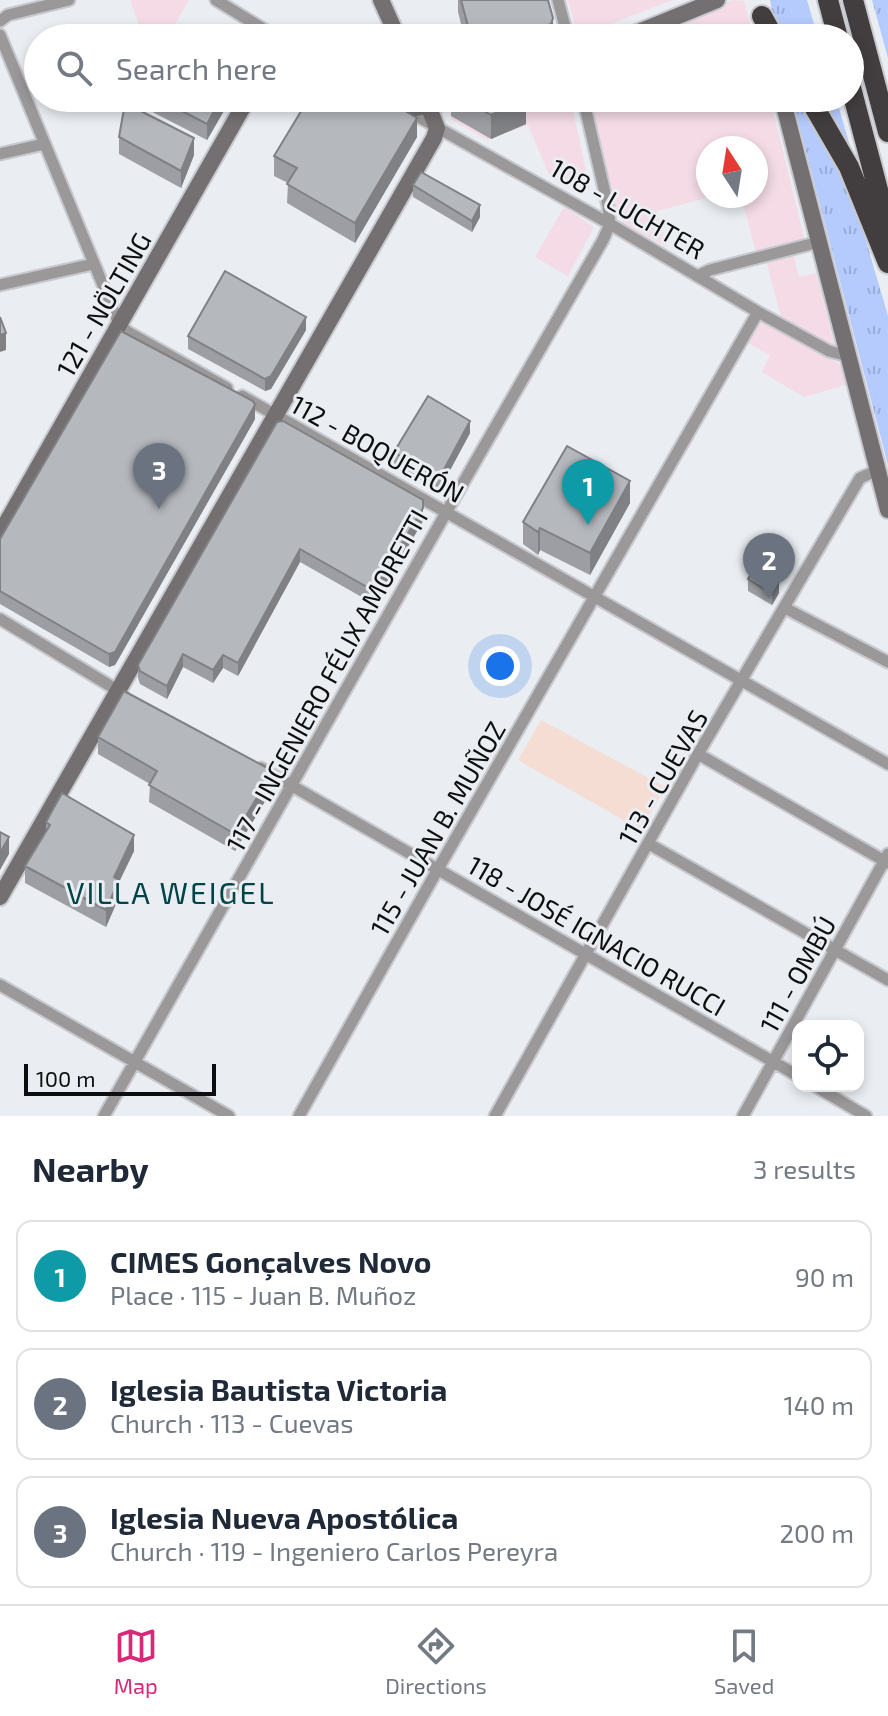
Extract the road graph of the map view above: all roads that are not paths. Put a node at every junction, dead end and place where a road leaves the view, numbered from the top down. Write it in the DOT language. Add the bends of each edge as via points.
graph roads {
  1 [pos="69,0"];
  2 [pos="216,0"];
  3 [pos="381,0"];
  4 [pos="558,0"];
  5 [pos="717,0"];
  6 [pos="828,0"];
  7 [pos="853,0"];
  8 [pos="0,21"];
  9 [pos="255,24"];
  10 [pos="392,24"];
  11 [pos="564,24"];
  12 [pos="658,24"];
  13 [pos="834,24"];
  14 [pos="859,24"];
  15 [pos="0,35"];
  16 [pos="864,41"];
  17 [pos="24,94"];
  18 [pos="31,112"];
  19 [pos="240,112"];
  20 [pos="409,112"];
  21 [pos="431,112"];
  22 [pos="586,112"];
  23 [pos="786,112"];
  24 [pos="817,112"];
  25 [pos="857,112"];
  26 [pos="437,128"];
  27 [pos="888,132"];
  28 [pos="44,144"];
  29 [pos="0,154"];
  30 [pos="610,224"];
  31 [pos="888,228"];
  32 [pos="819,242"];
  33 [pos="888,263"];
  34 [pos="93,264"];
  35 [pos="697,276"];
  36 [pos="0,285"];
  37 [pos="758,312"];
  38 [pos="119,324"];
  39 [pos="848,356"];
  40 [pos="276,415"];
  41 [pos="878,470"];
  42 [pos="888,510"];
  43 [pos="447,511"];
  44 [pos="0,534"];
  45 [pos="595,598"];
  46 [pos="785,608"];
  47 [pos="0,619"];
  48 [pos="888,662"];
  49 [pos="743,680"];
  50 [pos="123,694"];
  51 [pos="698,754"];
  52 [pos="252,763"];
  53 [pos="888,764"];
  54 [pos="292,785"];
  55 [pos="649,844"];
  56 [pos="887,859"];
  57 [pos="438,869"];
  58 [pos="0,897"];
  59 [pos="835,950"];
  60 [pos="586,954"];
  61 [pos="888,980"];
  62 [pos="0,985"];
  63 [pos="774,1062"];
  64 [pos="135,1063"];
  65 [pos="792,1072"];
  66 [pos="825,1092"];
  67 [pos="104,1116"];
  68 [pos="229,1116"];
  69 [pos="299,1116"];
  70 [pos="495,1116"];
  71 [pos="743,1116"];
  72 [pos="866,1116"];
  1 -- 8 [label="street"];
  2 -- 9 [label="street"];
  3 -- 10 [label="street"];
  4 -- 11 [label="street"];
  5 -- 12 [label="street"];
  6 -- 13 [label="highway"];
  7 -- 14 [label="highway"];
  15 -- 17 [label="street"];
  16 -- 27 [label="highway"];
  18 -- 28 [label="street"];
  19 -- 38 [label="street, 121 - NÖLTING"];
  20 -- 26 [label="street, 108 - LUCHTER"];
  21 -- 26 [label="street"];
  22 -- 30 [label="street"];
  23 -- 32 [label="street"];
  24 -- 33 [label="highway" via="849,167"];
  25 -- 31 [label="highway"];
  26 -- 30 [label="street, 108 - LUCHTER"];
  26 -- 40 [label="street"];
  28 -- 29 [label="street"];
  28 -- 34 [label="street"];
  30 -- 35 [label="street, 108 - LUCHTER"];
  30 -- 43 [label="street, 117 - INGENIERO FÉLIX AMORETTI"];
  32 -- 35 [label="street"];
  32 -- 39 [label="street"];
  34 -- 36 [label="street"];
  34 -- 38 [label="street"];
  35 -- 37 [label="street, 108 - LUCHTER"];
  37 -- 39 [label="street, 108 - LUCHTER"];
  37 -- 45 [label="street, 115 - JUAN B. MUÑOZ"];
  38 -- 40 [label="street, 112 - BOQUERÓN"];
  38 -- 44 [label="street, 121 - NÖLTING"];
  39 -- 41 [label="street"];
  40 -- 43 [label="street, 112 - BOQUERÓN"];
  40 -- 50 [label="street"];
  41 -- 42 [label="street"];
  41 -- 46 [label="street, 113 - CUEVAS" via="860,478"];
  43 -- 45 [label="street, 112 - BOQUERÓN"];
  43 -- 54 [label="street, 117 - INGENIERO FÉLIX AMORETTI"];
  45 -- 49 [label="street, 112 - BOQUERÓN"];
  45 -- 57 [label="street, 115 - JUAN B. MUÑOZ"];
  46 -- 48 [label="street"];
  46 -- 49 [label="street, 113 - CUEVAS"];
  47 -- 50 [label="street"];
  49 -- 51 [label="street, 113 - CUEVAS"];
  49 -- 53 [label="street, 112 - BOQUERÓN"];
  50 -- 58 [label="street"];
  51 -- 55 [label="street, 113 - CUEVAS"];
  51 -- 56 [label="street"];
  52 -- 54 [label="street, 118 - JOSÉ IGNACIO RUCCI"];
  54 -- 57 [label="street, 118 - JOSÉ IGNACIO RUCCI"];
  54 -- 64 [label="street, 117 - INGENIERO FÉLIX AMORETTI"];
  55 -- 59 [label="street"];
  55 -- 60 [label="street, 113 - CUEVAS"];
  56 -- 59 [label="street, 111 - OMBÚ"];
  57 -- 60 [label="street, 118 - JOSÉ IGNACIO RUCCI"];
  57 -- 69 [label="street, 115 - JUAN B. MUÑOZ"];
  59 -- 61 [label="street"];
  59 -- 63 [label="street, 111 - OMBÚ"];
  60 -- 63 [label="street, 118 - JOSÉ IGNACIO RUCCI"];
  60 -- 70 [label="street, 113 - CUEVAS"];
  62 -- 64 [label="street"];
  63 -- 65 [label="street, 118 - JOSÉ IGNACIO RUCCI"];
  63 -- 71 [label="street, 111 - OMBÚ"];
  64 -- 67 [label="street, 117 - INGENIERO FÉLIX AMORETTI"];
  64 -- 68 [label="street"];
  66 -- 72 [label="street"];
}
